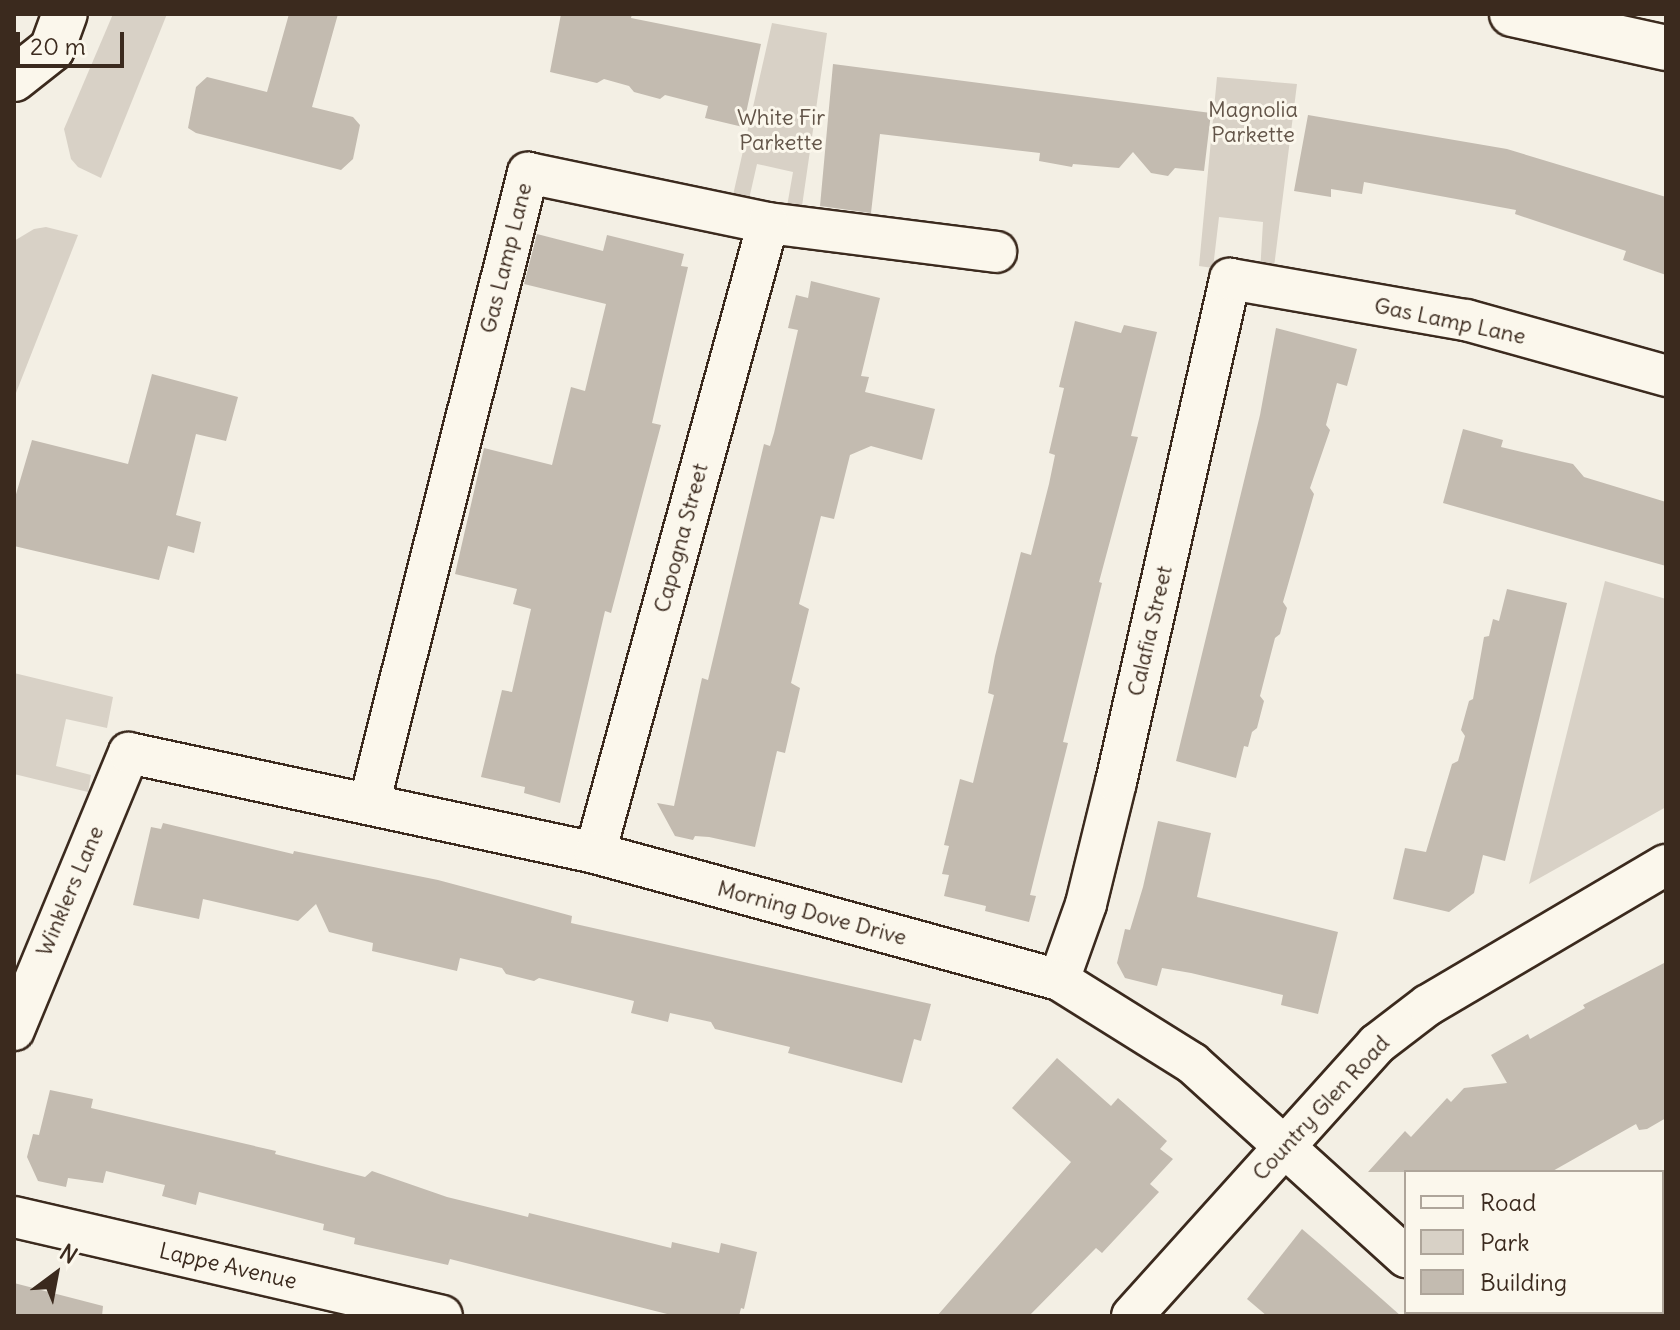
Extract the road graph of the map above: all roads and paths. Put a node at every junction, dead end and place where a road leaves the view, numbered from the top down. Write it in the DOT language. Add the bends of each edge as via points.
graph roads {
  1 [pos="65,14"];
  2 [pos="1512,14"];
  3 [pos="1666,48"];
  4 [pos="14,79"];
  5 [pos="768,223"];
  6 [pos="996,252"];
  7 [pos="1230,279"];
  8 [pos="1666,376"];
  9 [pos="129,753"];
  10 [pos="369,804"];
  11 [pos="595,853"];
  12 [pos="1666,865"];
  13 [pos="1059,980"];
  14 [pos="14,1030"];
  15 [pos="1282,1148"];
  16 [pos="14,1217"];
  17 [pos="1404,1255"];
  18 [pos="420,1313"];
  19 [pos="1132,1316"];
  1 -- 4 [label="main road" via="52,49"];
  2 -- 3 [label="main road"];
  5 -- 6 [label="street, Gas Lamp Lane"];
  5 -- 10 [label="street, Gas Lamp Lane" via="528,173"];
  5 -- 11 [label="street, Capogna Street"];
  7 -- 8 [label="street, Gas Lamp Lane" via="1466,320"];
  7 -- 13 [label="street, Calafia Street" via="1116,782 1086,904"];
  9 -- 10 [label="street, Morning Dove Drive"];
  9 -- 14 [label="street, Winklers Lane"];
  10 -- 11 [label="street, Morning Dove Drive"];
  11 -- 13 [label="street, Morning Dove Drive"];
  12 -- 15 [label="street, Country Glen Road" via="1428,1005 1377,1044"];
  13 -- 15 [label="street, Morning Dove Drive" via="1192,1063"];
  15 -- 17 [label="street, Morning Dove Drive"];
  15 -- 19 [label="street, Country Glen Road"];
  16 -- 18 [label="street, Lappe Avenue"];
}
